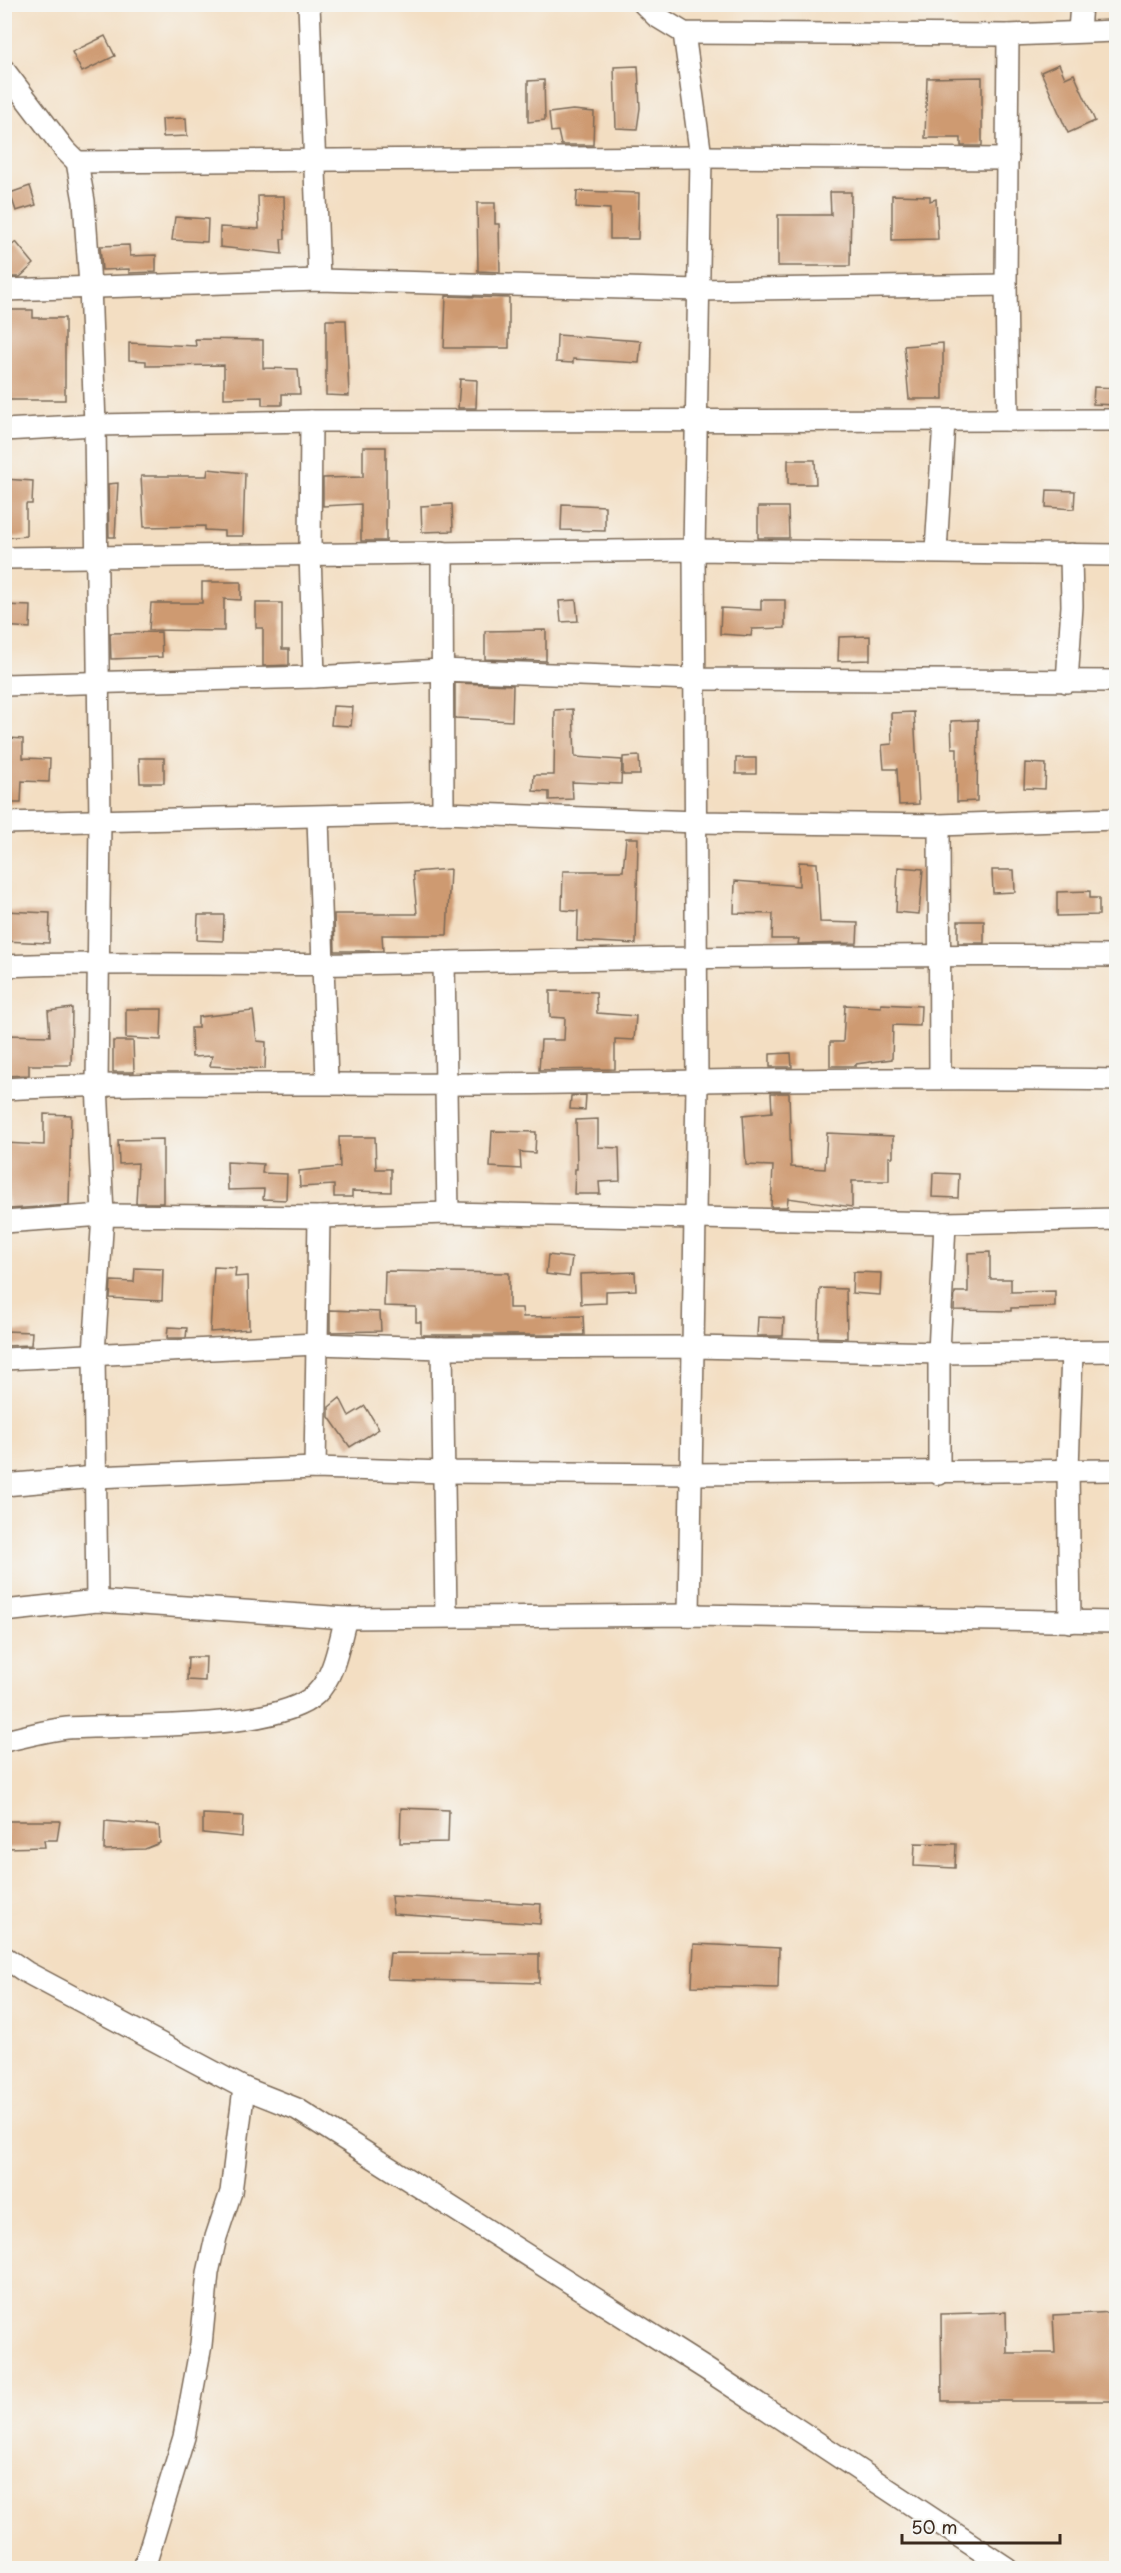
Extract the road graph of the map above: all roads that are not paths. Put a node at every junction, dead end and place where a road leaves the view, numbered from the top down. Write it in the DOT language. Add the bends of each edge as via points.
graph roads {
  1 [pos="309,4"];
  2 [pos="645,4"];
  3 [pos="1081,4"];
  4 [pos="1079,31"];
  5 [pos="1116,31"];
  6 [pos="684,33"];
  7 [pos="1008,35"];
  8 [pos="4,70"];
  9 [pos="701,157"];
  10 [pos="317,159"];
  11 [pos="1008,159"];
  12 [pos="78,162"];
  13 [pos="319,280"];
  14 [pos="90,285"];
  15 [pos="1006,285"];
  16 [pos="4,290"];
  17 [pos="699,290"];
  18 [pos="696,419"];
  19 [pos="1008,420"];
  20 [pos="1116,420"];
  21 [pos="311,421"];
  22 [pos="944,421"];
  23 [pos="95,425"];
  24 [pos="4,430"];
  25 [pos="694,550"];
  26 [pos="936,551"];
  27 [pos="442,552"];
  28 [pos="310,553"];
  29 [pos="1071,554"];
  30 [pos="1116,555"];
  31 [pos="4,558"];
  32 [pos="96,558"];
  33 [pos="441,670"];
  34 [pos="314,677"];
  35 [pos="694,679"];
  36 [pos="97,681"];
  37 [pos="1116,681"];
  38 [pos="1067,682"];
  39 [pos="4,685"];
  40 [pos="443,813"];
  41 [pos="318,818"];
  42 [pos="1116,819"];
  43 [pos="100,820"];
  44 [pos="697,822"];
  45 [pos="4,824"];
  46 [pos="939,825"];
  47 [pos="940,954"];
  48 [pos="1116,956"];
  49 [pos="694,958"];
  50 [pos="100,962"];
  51 [pos="444,962"];
  52 [pos="324,964"];
  53 [pos="4,966"];
  54 [pos="940,1077"];
  55 [pos="1116,1080"];
  56 [pos="697,1082"];
  57 [pos="327,1083"];
  58 [pos="97,1084"];
  59 [pos="447,1084"];
  60 [pos="4,1089"];
  61 [pos="448,1213"];
  62 [pos="103,1215"];
  63 [pos="319,1217"];
  64 [pos="695,1217"];
  65 [pos="1116,1219"];
  66 [pos="4,1222"];
  67 [pos="945,1223"];
  68 [pos="317,1344"];
  69 [pos="694,1347"];
  70 [pos="442,1348"];
  71 [pos="1072,1352"];
  72 [pos="1116,1352"];
  73 [pos="94,1353"];
  74 [pos="939,1353"];
  75 [pos="4,1359"];
  76 [pos="315,1468"];
  77 [pos="1068,1469"];
  78 [pos="1116,1470"];
  79 [pos="446,1472"];
  80 [pos="692,1474"];
  81 [pos="939,1474"];
  82 [pos="95,1477"];
  83 [pos="4,1485"];
  84 [pos="97,1601"];
  85 [pos="4,1611"];
  86 [pos="689,1615"];
  87 [pos="446,1616"];
  88 [pos="346,1618"];
  89 [pos="1070,1622"];
  90 [pos="1116,1622"];
  91 [pos="4,1741"];
  92 [pos="4,1957"];
  93 [pos="244,2088"];
  94 [pos="144,2568"];
  95 [pos="1006,2568"];
  1 -- 10 [label="street"];
  2 -- 6 [label="street" via="656,16"];
  3 -- 4 [label="street"];
  4 -- 5 [label="street"];
  4 -- 7 [label="street"];
  6 -- 7 [label="street"];
  6 -- 9 [label="street"];
  7 -- 11 [label="street"];
  8 -- 12 [label="street"];
  9 -- 10 [label="street"];
  9 -- 11 [label="street"];
  9 -- 17 [label="street"];
  10 -- 12 [label="street"];
  10 -- 13 [label="street"];
  11 -- 15 [label="street"];
  12 -- 14 [label="street"];
  13 -- 14 [label="street"];
  13 -- 17 [label="street"];
  14 -- 16 [label="street"];
  14 -- 23 [label="street"];
  15 -- 17 [label="street"];
  15 -- 19 [label="street"];
  17 -- 18 [label="street"];
  18 -- 21 [label="street"];
  18 -- 22 [label="street"];
  18 -- 25 [label="street"];
  19 -- 20 [label="street"];
  19 -- 22 [label="street"];
  21 -- 23 [label="street"];
  21 -- 28 [label="street"];
  22 -- 26 [label="street"];
  23 -- 24 [label="street"];
  23 -- 32 [label="street"];
  25 -- 26 [label="street"];
  25 -- 27 [label="street"];
  25 -- 35 [label="street"];
  26 -- 29 [label="street"];
  27 -- 28 [label="street"];
  27 -- 33 [label="street"];
  28 -- 32 [label="street"];
  28 -- 34 [label="street"];
  29 -- 30 [label="street"];
  29 -- 38 [label="street"];
  31 -- 32 [label="street"];
  32 -- 36 [label="street"];
  33 -- 34 [label="street"];
  33 -- 35 [label="street"];
  33 -- 40 [label="street"];
  34 -- 36 [label="street"];
  35 -- 38 [label="street"];
  35 -- 44 [label="street"];
  36 -- 39 [label="street"];
  36 -- 43 [label="street"];
  37 -- 38 [label="street"];
  40 -- 41 [label="street"];
  40 -- 44 [label="street"];
  41 -- 43 [label="street"];
  41 -- 52 [label="street"];
  42 -- 46 [label="street"];
  43 -- 45 [label="street"];
  43 -- 50 [label="street"];
  44 -- 46 [label="street"];
  44 -- 49 [label="street"];
  46 -- 47 [label="street"];
  47 -- 48 [label="street"];
  47 -- 49 [label="street"];
  47 -- 54 [label="street"];
  49 -- 51 [label="street"];
  49 -- 56 [label="street"];
  50 -- 52 [label="street"];
  50 -- 53 [label="street"];
  50 -- 58 [label="street"];
  51 -- 52 [label="street"];
  51 -- 59 [label="street"];
  52 -- 57 [label="street"];
  54 -- 55 [label="street"];
  54 -- 56 [label="street"];
  56 -- 59 [label="street"];
  56 -- 64 [label="street"];
  57 -- 58 [label="street"];
  57 -- 59 [label="street"];
  58 -- 60 [label="street"];
  58 -- 62 [label="street"];
  59 -- 61 [label="street"];
  61 -- 63 [label="street"];
  61 -- 64 [label="street"];
  62 -- 63 [label="street"];
  62 -- 66 [label="street"];
  62 -- 73 [label="street"];
  63 -- 68 [label="street"];
  64 -- 67 [label="street"];
  64 -- 69 [label="street"];
  65 -- 67 [label="street"];
  67 -- 74 [label="street"];
  68 -- 70 [label="street"];
  68 -- 73 [label="street"];
  68 -- 76 [label="street"];
  69 -- 70 [label="street"];
  69 -- 74 [label="street"];
  69 -- 80 [label="street"];
  70 -- 79 [label="street"];
  71 -- 72 [label="street"];
  71 -- 74 [label="street"];
  71 -- 77 [label="street"];
  73 -- 75 [label="street"];
  73 -- 82 [label="street"];
  74 -- 81 [label="street"];
  76 -- 79 [label="street"];
  76 -- 82 [label="street"];
  77 -- 78 [label="street"];
  77 -- 81 [label="street"];
  77 -- 89 [label="street"];
  79 -- 80 [label="street"];
  79 -- 87 [label="street"];
  80 -- 81 [label="street"];
  80 -- 86 [label="street"];
  82 -- 83 [label="street"];
  82 -- 84 [label="street"];
  84 -- 85 [label="street"];
  84 -- 88 [label="street"];
  86 -- 87 [label="street"];
  86 -- 89 [label="street"];
  87 -- 88 [label="street"];
  88 -- 91 [label="street" via="330,1673 318,1692 300,1707 238,1720 65,1728"];
  89 -- 90 [label="street"];
  92 -- 93 [label="street"];
  93 -- 94 [label="street" via="231,2192 208,2273 201,2345 184,2437"];
  93 -- 95 [label="street" via="297,2109 696,2362"];
}
